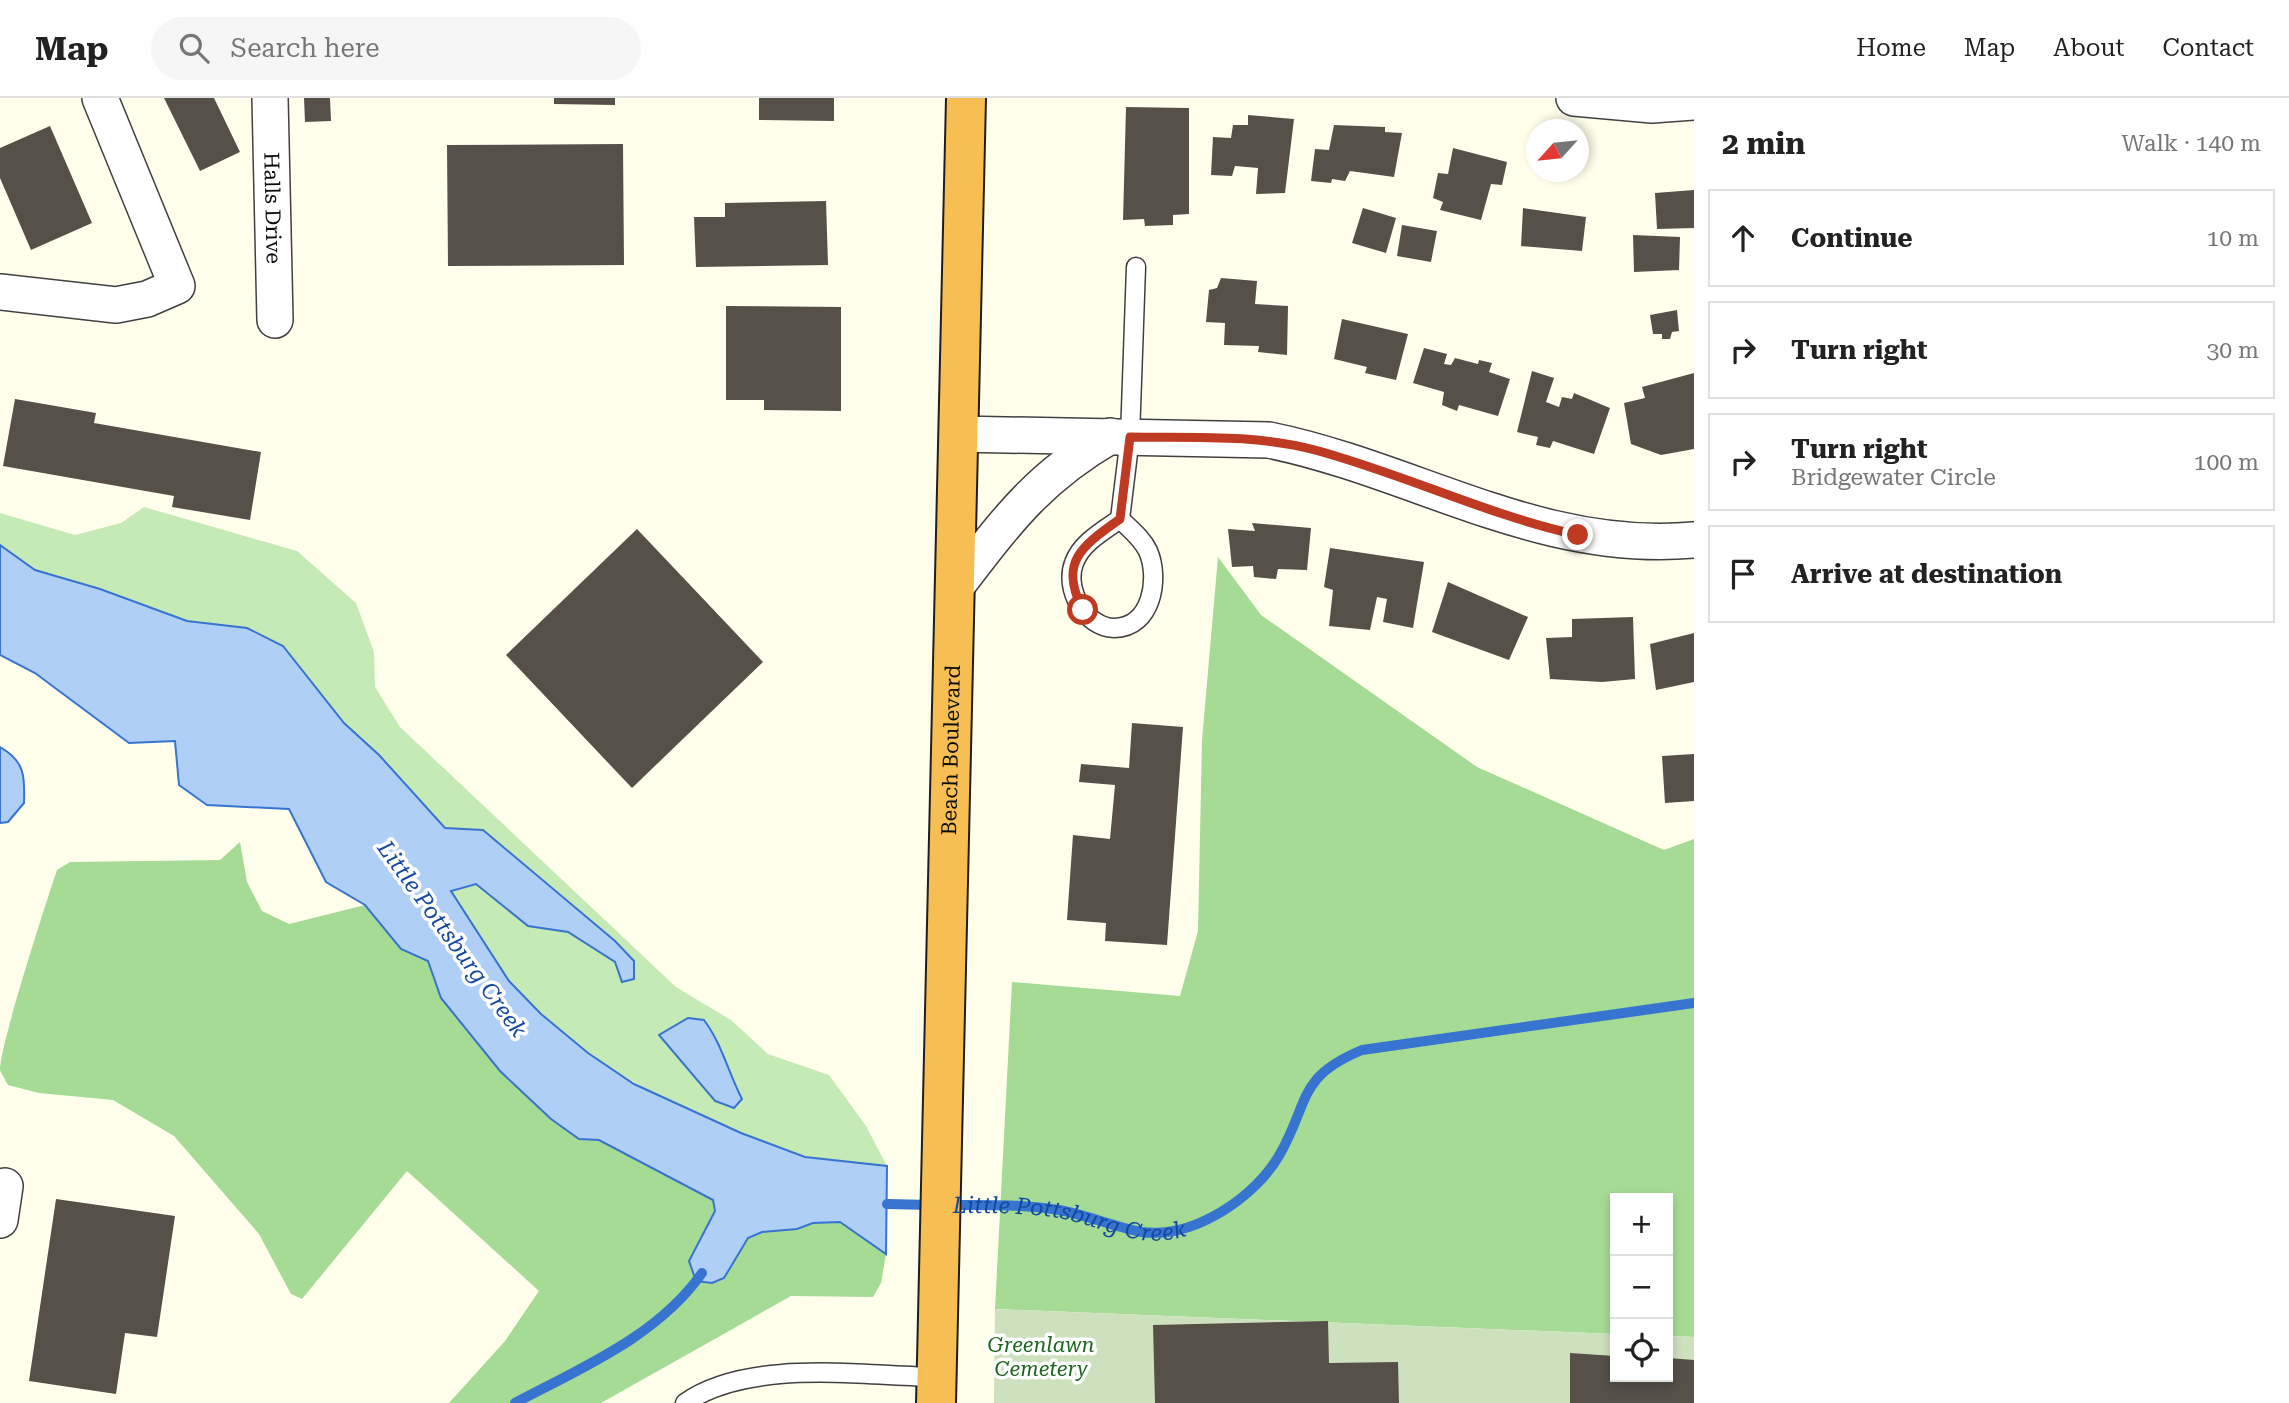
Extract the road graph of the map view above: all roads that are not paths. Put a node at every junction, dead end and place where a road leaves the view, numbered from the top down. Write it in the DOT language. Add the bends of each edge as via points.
graph roads {
  1 [pos="100,98"];
  2 [pos="270,98"];
  3 [pos="966,98"];
  4 [pos="1574,98"];
  5 [pos="1694,102"];
  6 [pos="1136,267"];
  7 [pos="0,292"];
  8 [pos="275,320"];
  9 [pos="958,434"];
  10 [pos="1120,436"];
  11 [pos="1120,519"];
  12 [pos="1694,540"];
  13 [pos="955,588"];
  14 [pos="936,1390"];
  15 [pos="685,1403"];
  1 -- 7 [label="street" via="177,286 116,305"];
  2 -- 8 [label="street, Halls Drive"];
  3 -- 9 [label="highway, Beach Boulevard"];
  4 -- 5 [label="street" via="1652,105"];
  6 -- 10 [label="lane"];
  9 -- 10 [label="street"];
  9 -- 13 [label="highway, Beach Boulevard"];
  10 -- 11 [label="lane"];
  10 -- 12 [label="street" via="1269,440 1315,450 1523,523 1649,544"];
  10 -- 13 [label="street" via="1074,456 1045,480"];
  11 -- 11 [label="lane" via="1081,551 1071,577 1083,610 1096,623 1114,628 1139,616 1149,605 1154,587 1148,551"];
  13 -- 14 [label="highway, Beach Boulevard"];
  14 -- 15 [label="lane" via="770,1374 700,1393"];
}
